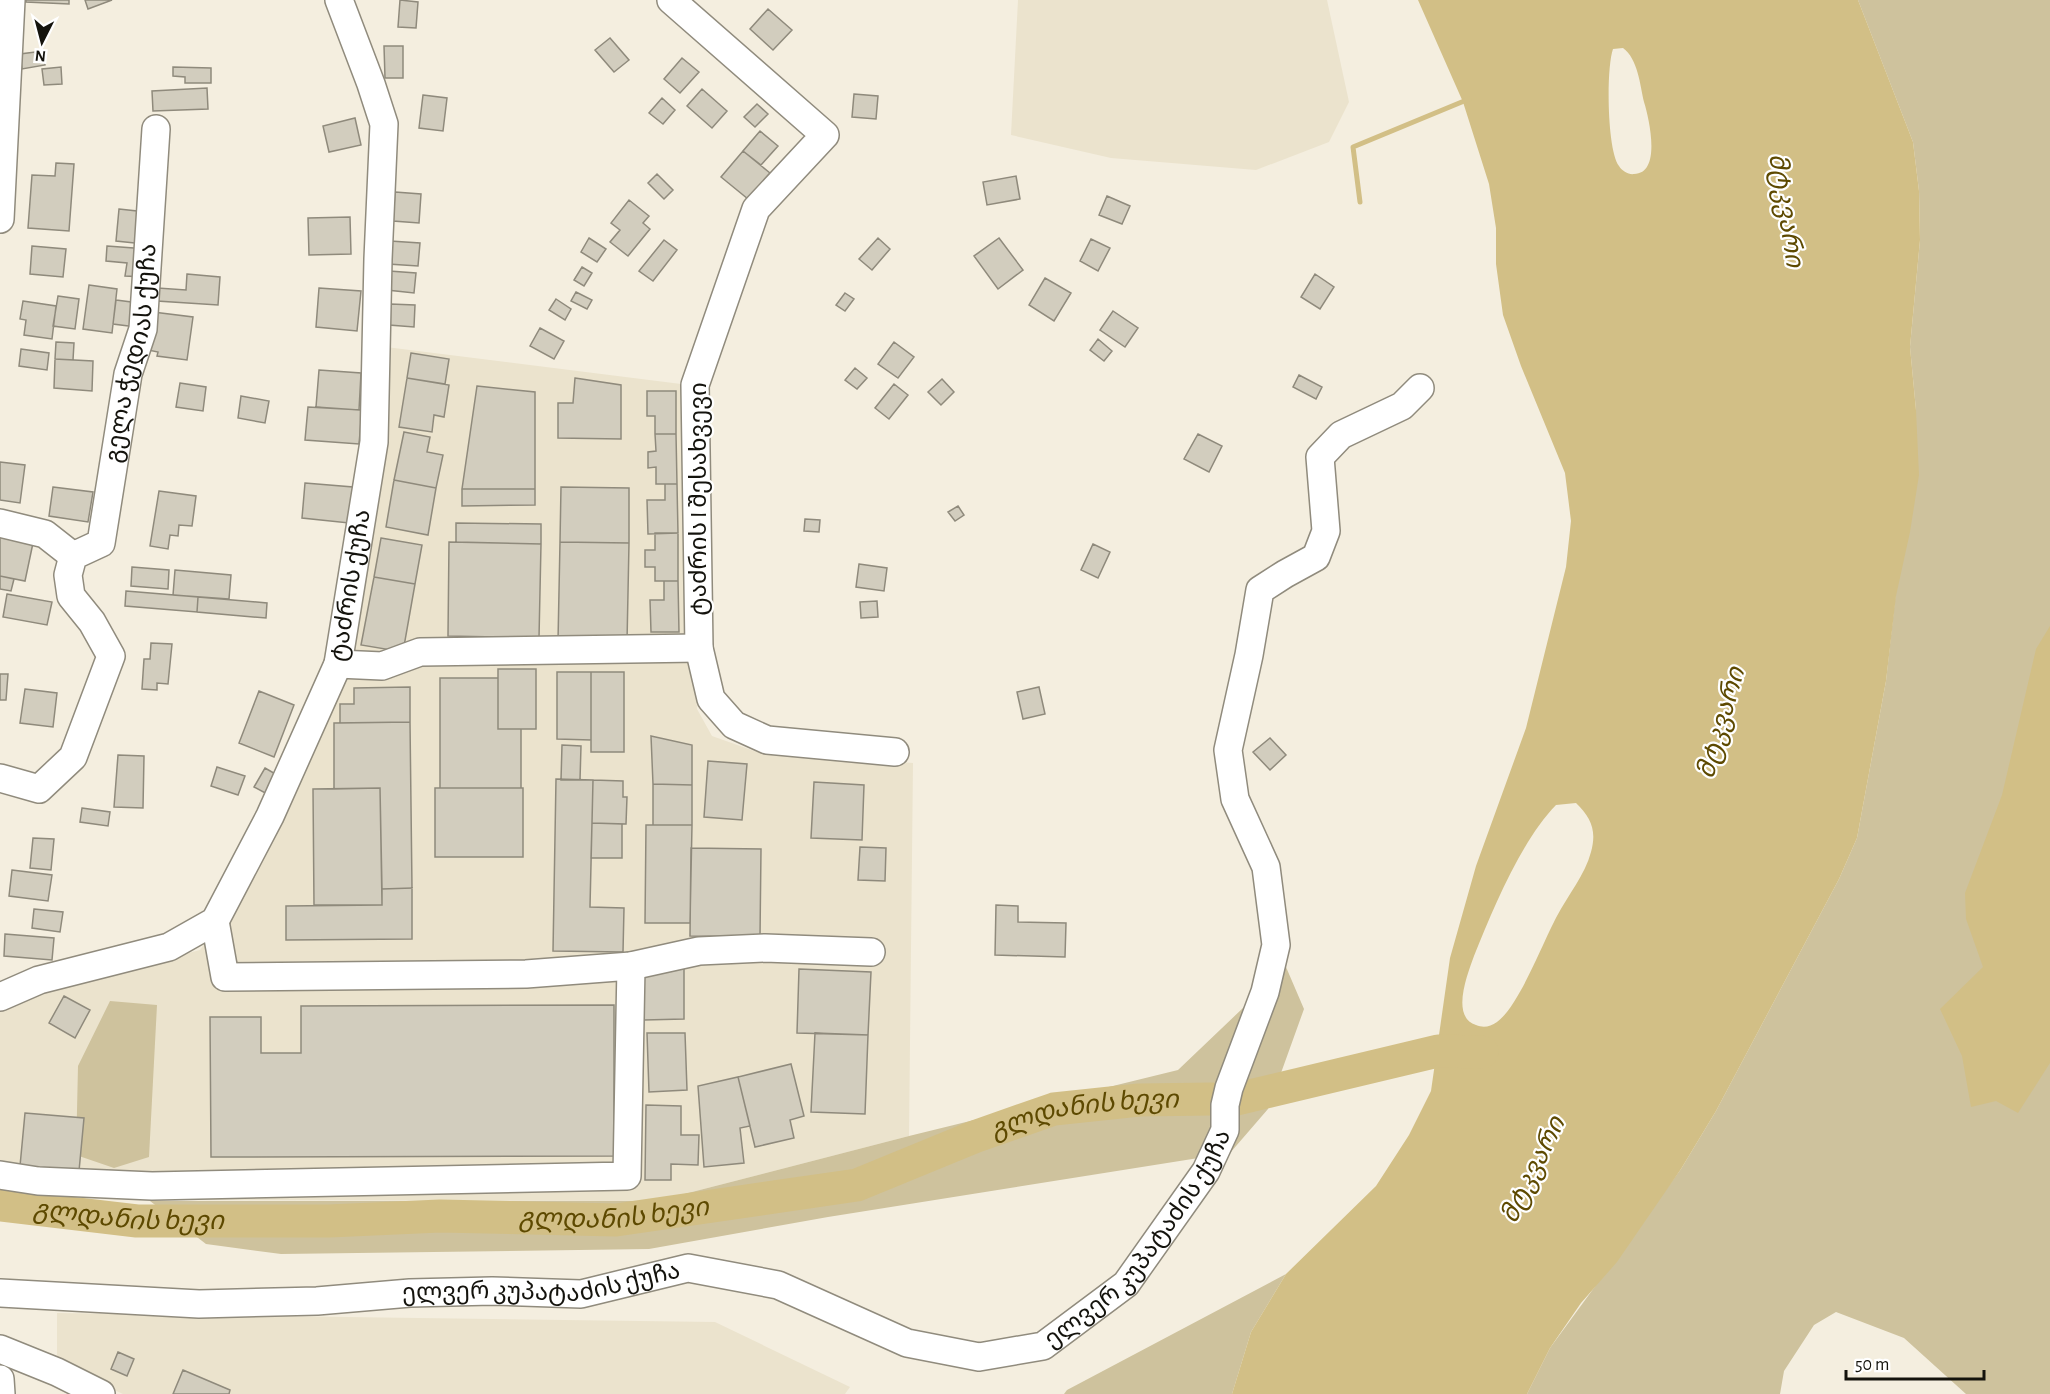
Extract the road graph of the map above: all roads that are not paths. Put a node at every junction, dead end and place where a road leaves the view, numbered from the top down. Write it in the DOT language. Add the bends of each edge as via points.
graph roads {
  1 [pos="11,0"];
  2 [pos="339,0"];
  3 [pos="671,0"];
  4 [pos="156,129"];
  5 [pos="0,219"];
  6 [pos="1420,388"];
  7 [pos="0,523"];
  8 [pos="73,556"];
  9 [pos="699,648"];
  10 [pos="338,664"];
  11 [pos="895,752"];
  12 [pos="0,778"];
  13 [pos="215,921"];
  14 [pos="871,952"];
  15 [pos="631,966"];
  16 [pos="0,997"];
  17 [pos="0,1175"];
  18 [pos="0,1293"];
  19 [pos="0,1349"];
  20 [pos="0,1379"];
  21 [pos="1,1394"];
  22 [pos="101,1394"];
  1 -- 5 [label="street"];
  2 -- 10 [label="street, ტაძრის ქუჩა" via="384,124 374,442"];
  3 -- 9 [label="street, ტაძრის I შესახვევი" via="825,135 756,209 695,385"];
  4 -- 8 [label="street, გელა ჭედიას ქუჩა" via="142,329 128,374 101,543"];
  6 -- 18 [label="street, ელვერ კუპატაძის ქუჩა" via="1402,406 1341,435 1320,457 1326,531 1316,557 1260,590 1228,750 1235,800 1266,867 1276,945 1265,992 1229,1088 1225,1130 1206,1171 1126,1284 1043,1346 979,1357 907,1343 778,1285 688,1268 581,1294 410,1293 317,1301 199,1304"];
  7 -- 8 [label="street" via="45,534"];
  8 -- 12 [label="street" via="68,575 70,596 92,622 111,656 73,757 39,789"];
  9 -- 10 [label="street, ტაძრის I შესახვევი" via="420,652 382,666"];
  9 -- 11 [label="street, ტაძრის I შესახვევი" via="711,699 734,725 766,740"];
  10 -- 13 [label="street, ტაძრის ქუჩა" via="270,816"];
  13 -- 15 [label="street" via="225,977 526,974"];
  13 -- 16 [label="street" via="169,947 39,980"];
  14 -- 15 [label="street" via="796,948 699,951"];
  15 -- 17 [label="street" via="627,1176 152,1186 38,1181"];
  19 -- 22 [label="street"];
  20 -- 21 [label="street"];
}
